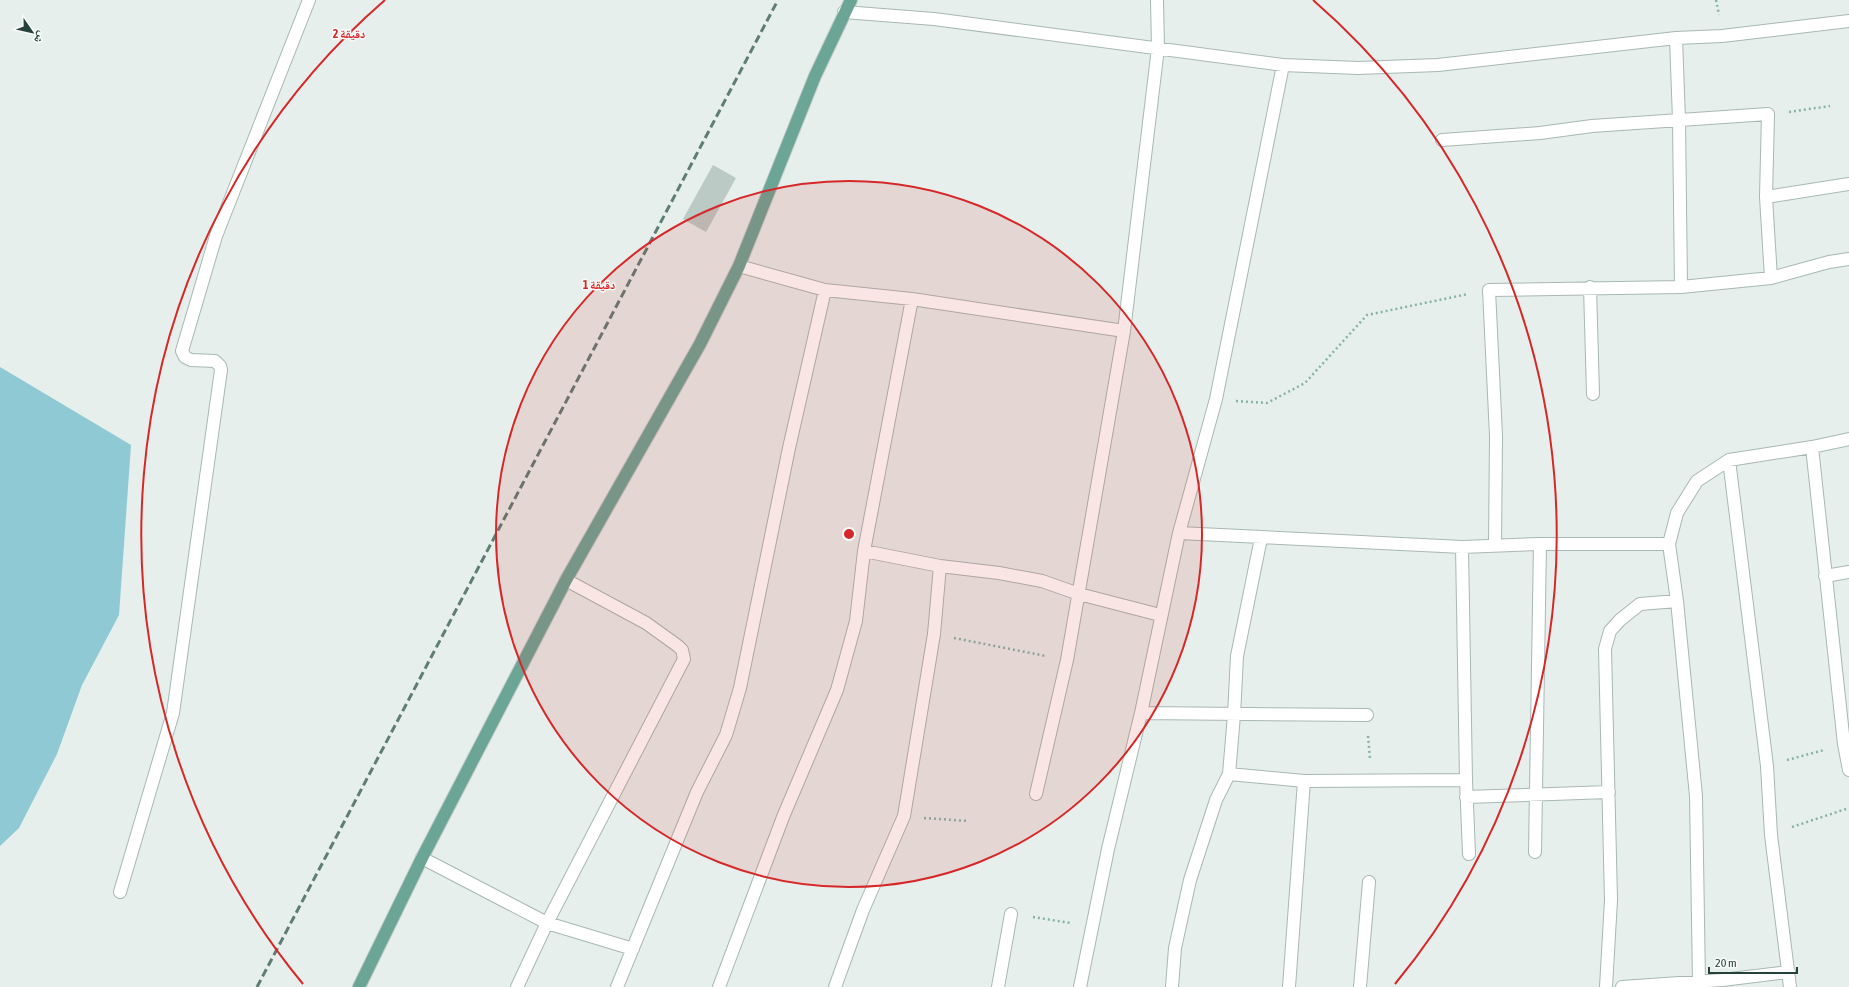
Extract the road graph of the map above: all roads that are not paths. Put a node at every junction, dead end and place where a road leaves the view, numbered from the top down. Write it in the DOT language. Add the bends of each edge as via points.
graph roads {
  1 [pos="309,0"];
  2 [pos="851,0"];
  3 [pos="1157,0"];
  4 [pos="844,12"];
  5 [pos="1849,21"];
  6 [pos="1676,38"];
  7 [pos="1158,48"];
  8 [pos="1283,65"];
  9 [pos="1679,120"];
  10 [pos="1442,140"];
  11 [pos="1849,184"];
  12 [pos="1766,197"];
  13 [pos="1849,259"];
  14 [pos="739,266"];
  15 [pos="1771,278"];
  16 [pos="1590,287"];
  17 [pos="1681,287"];
  18 [pos="825,290"];
  19 [pos="912,299"];
  20 [pos="1124,331"];
  21 [pos="1593,394"];
  22 [pos="1849,439"];
  23 [pos="1812,447"];
  24 [pos="1729,460"];
  25 [pos="1179,533"];
  26 [pos="1260,538"];
  27 [pos="1540,544"];
  28 [pos="1669,544"];
  29 [pos="1495,545"];
  30 [pos="1462,547"];
  31 [pos="864,551"];
  32 [pos="940,566"];
  33 [pos="1849,572"];
  34 [pos="1825,576"];
  35 [pos="566,580"];
  36 [pos="1079,594"];
  37 [pos="1677,601"];
  38 [pos="1160,615"];
  39 [pos="1140,713"];
  40 [pos="1234,715"];
  41 [pos="1367,715"];
  42 [pos="1849,770"];
  43 [pos="1229,774"];
  44 [pos="1466,780"];
  45 [pos="1304,781"];
  46 [pos="1609,792"];
  47 [pos="1036,794"];
  48 [pos="1535,796"];
  49 [pos="1466,797"];
  50 [pos="1535,852"];
  51 [pos="1469,854"];
  52 [pos="422,858"];
  53 [pos="1369,882"];
  54 [pos="120,892"];
  55 [pos="1011,914"];
  56 [pos="547,923"];
  57 [pos="633,949"];
  58 [pos="1790,972"];
  59 [pos="1699,982"];
  60 [pos="1722,984"];
  61 [pos="359,987"];
  62 [pos="517,987"];
  63 [pos="617,987"];
  64 [pos="719,987"];
  65 [pos="835,987"];
  66 [pos="998,987"];
  67 [pos="1080,987"];
  68 [pos="1172,987"];
  69 [pos="1289,987"];
  70 [pos="1360,987"];
  71 [pos="1606,987"];
  72 [pos="1622,987"];
  73 [pos="1790,987"];
  1 -- 54 [label="street" via="216,236 182,351 185,357 191,360 215,361 221,370 173,713"];
  2 -- 4 [label="main road"];
  3 -- 7 [label="street"];
  4 -- 7 [label="street" via="934,19"];
  4 -- 14 [label="main road" via="815,76"];
  5 -- 6 [label="street" via="1722,36"];
  6 -- 8 [label="street" via="1438,65 1358,68"];
  6 -- 9 [label="street"];
  7 -- 8 [label="street"];
  7 -- 20 [label="street"];
  8 -- 25 [label="street" via="1216,400"];
  9 -- 10 [label="street"];
  9 -- 12 [label="street" via="1768,114"];
  9 -- 17 [label="street"];
  11 -- 12 [label="street"];
  12 -- 15 [label="street"];
  13 -- 15 [label="street"];
  14 -- 18 [label="street"];
  14 -- 35 [label="main road" via="700,344"];
  15 -- 17 [label="street"];
  16 -- 17 [label="street"];
  16 -- 21 [label="street"];
  16 -- 29 [label="street" via="1489,290 1496,436"];
  18 -- 19 [label="street"];
  18 -- 57 [label="street" via="789,448 740,688 726,735 697,792"];
  19 -- 20 [label="street"];
  19 -- 31 [label="street"];
  20 -- 36 [label="street"];
  22 -- 23 [label="street"];
  23 -- 24 [label="street"];
  23 -- 34 [label="street"];
  24 -- 28 [label="street" via="1697,481 1678,513"];
  24 -- 58 [label="street" via="1767,766 1771,834"];
  25 -- 26 [label="street"];
  25 -- 38 [label="street"];
  26 -- 30 [label="street" via="1294,537"];
  26 -- 40 [label="street" via="1237,656"];
  27 -- 28 [label="street"];
  27 -- 29 [label="street"];
  27 -- 48 [label="street"];
  28 -- 37 [label="street"];
  29 -- 30 [label="street"];
  30 -- 44 [label="street"];
  31 -- 32 [label="street"];
  31 -- 64 [label="street" via="856,621 837,690 783,817"];
  32 -- 36 [label="street" via="1042,581"];
  32 -- 65 [label="street" via="934,634 904,816 863,910"];
  33 -- 34 [label="street"];
  34 -- 42 [label="street"];
  35 -- 52 [label="main road"];
  35 -- 56 [label="street" via="646,623 678,646 682,650 684,660"];
  36 -- 38 [label="street"];
  36 -- 47 [label="street" via="1067,660"];
  37 -- 46 [label="street" via="1640,604 1610,631 1606,648"];
  37 -- 59 [label="street" via="1696,796"];
  38 -- 39 [label="street"];
  39 -- 40 [label="street"];
  39 -- 67 [label="street" via="1108,849"];
  40 -- 41 [label="street"];
  40 -- 43 [label="street"];
  43 -- 45 [label="street"];
  43 -- 68 [label="street" via="1216,800 1190,880 1176,948"];
  44 -- 45 [label="street"];
  44 -- 49 [label="street"];
  45 -- 69 [label="street"];
  46 -- 48 [label="street"];
  46 -- 71 [label="street" via="1611,900"];
  48 -- 49 [label="street"];
  48 -- 50 [label="street"];
  49 -- 51 [label="street"];
  52 -- 56 [label="street"];
  52 -- 61 [label="main road"];
  53 -- 70 [label="street"];
  55 -- 66 [label="street"];
  56 -- 57 [label="street"];
  56 -- 62 [label="street"];
  57 -- 63 [label="street"];
  58 -- 60 [label="street"];
  58 -- 73 [label="street"];
  59 -- 60 [label="street"];
  59 -- 72 [label="street"];
}
